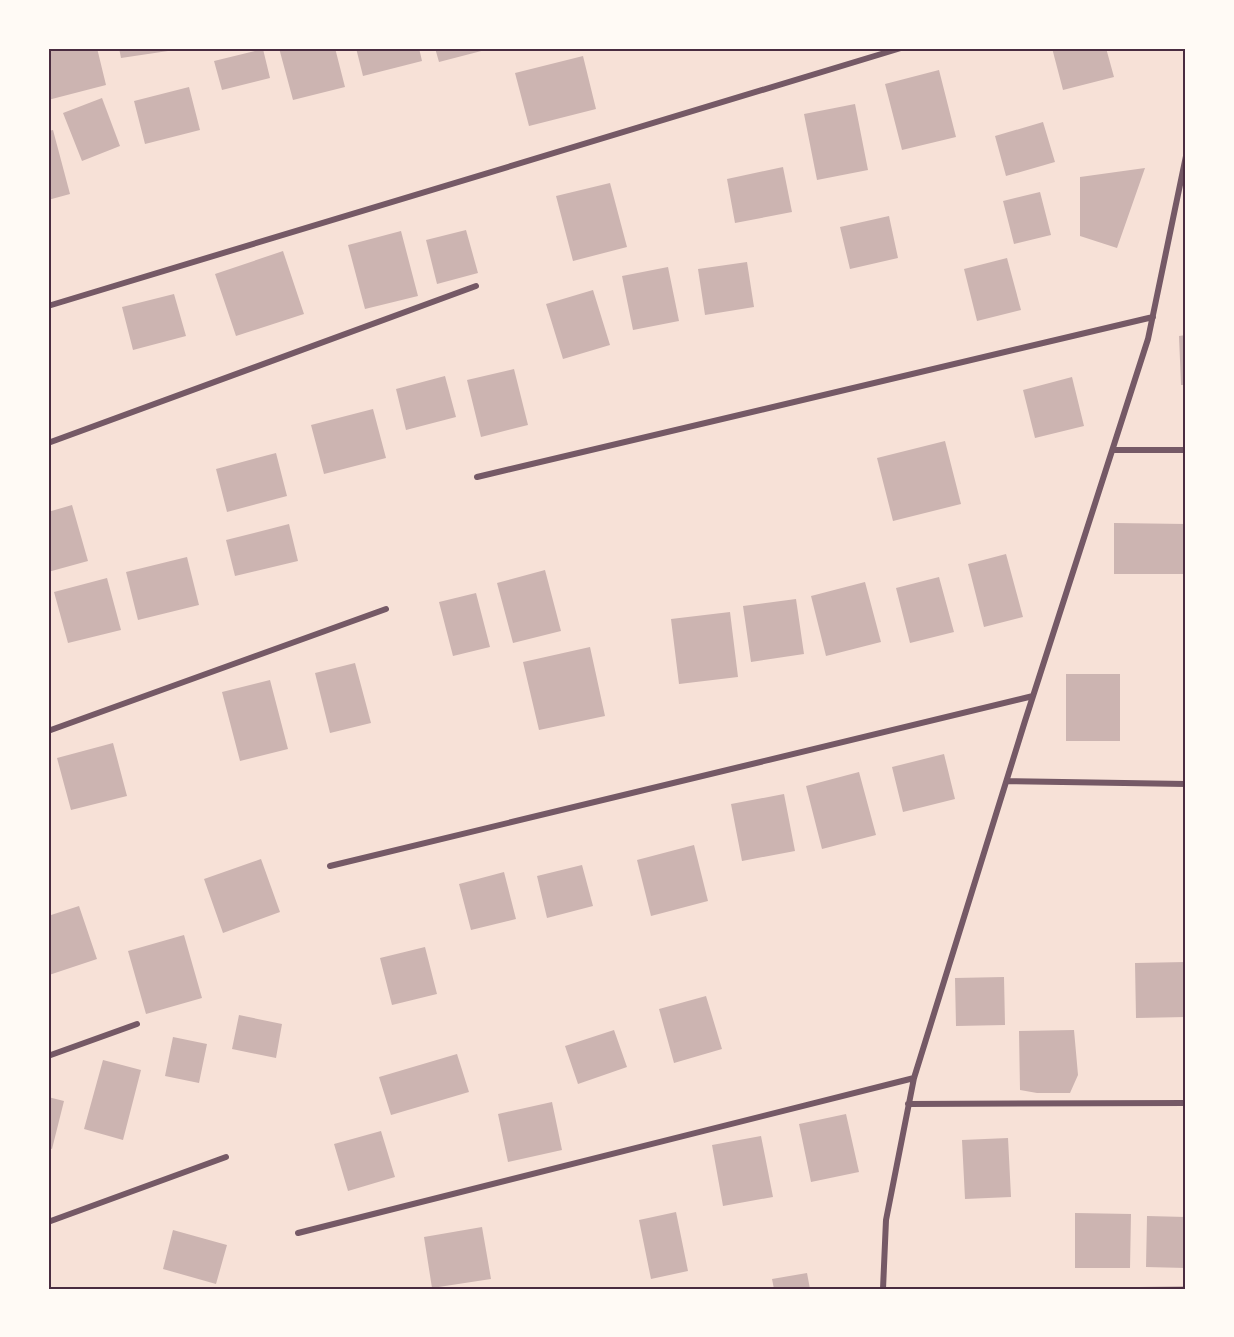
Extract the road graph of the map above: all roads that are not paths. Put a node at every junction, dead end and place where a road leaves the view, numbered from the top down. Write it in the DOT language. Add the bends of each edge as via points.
graph roads {
  1 [pos="901,48"];
  2 [pos="1186,156"];
  3 [pos="1183,182"];
  4 [pos="476,286"];
  5 [pos="48,306"];
  6 [pos="1153,317"];
  7 [pos="48,442"];
  8 [pos="1113,450"];
  9 [pos="1186,450"];
  10 [pos="477,477"];
  11 [pos="386,609"];
  12 [pos="1033,696"];
  13 [pos="48,732"];
  14 [pos="1007,781"];
  15 [pos="1186,784"];
  16 [pos="330,866"];
  17 [pos="137,1024"];
  18 [pos="48,1056"];
  19 [pos="914,1078"];
  20 [pos="1186,1103"];
  21 [pos="908,1104"];
  22 [pos="226,1157"];
  23 [pos="48,1222"];
  24 [pos="298,1233"];
  25 [pos="883,1289"];
  1 -- 5 [label="street"];
  2 -- 3 [label="street"];
  3 -- 6 [label="street"];
  4 -- 7 [label="street"];
  6 -- 8 [label="street"];
  6 -- 10 [label="street"];
  8 -- 9 [label="street"];
  8 -- 12 [label="street"];
  11 -- 13 [label="street"];
  12 -- 14 [label="street"];
  12 -- 16 [label="street"];
  14 -- 15 [label="street"];
  14 -- 19 [label="street"];
  17 -- 18 [label="street"];
  19 -- 21 [label="street"];
  19 -- 24 [label="street"];
  20 -- 21 [label="street"];
  21 -- 25 [label="street" via="886,1220"];
  22 -- 23 [label="street"];
}
